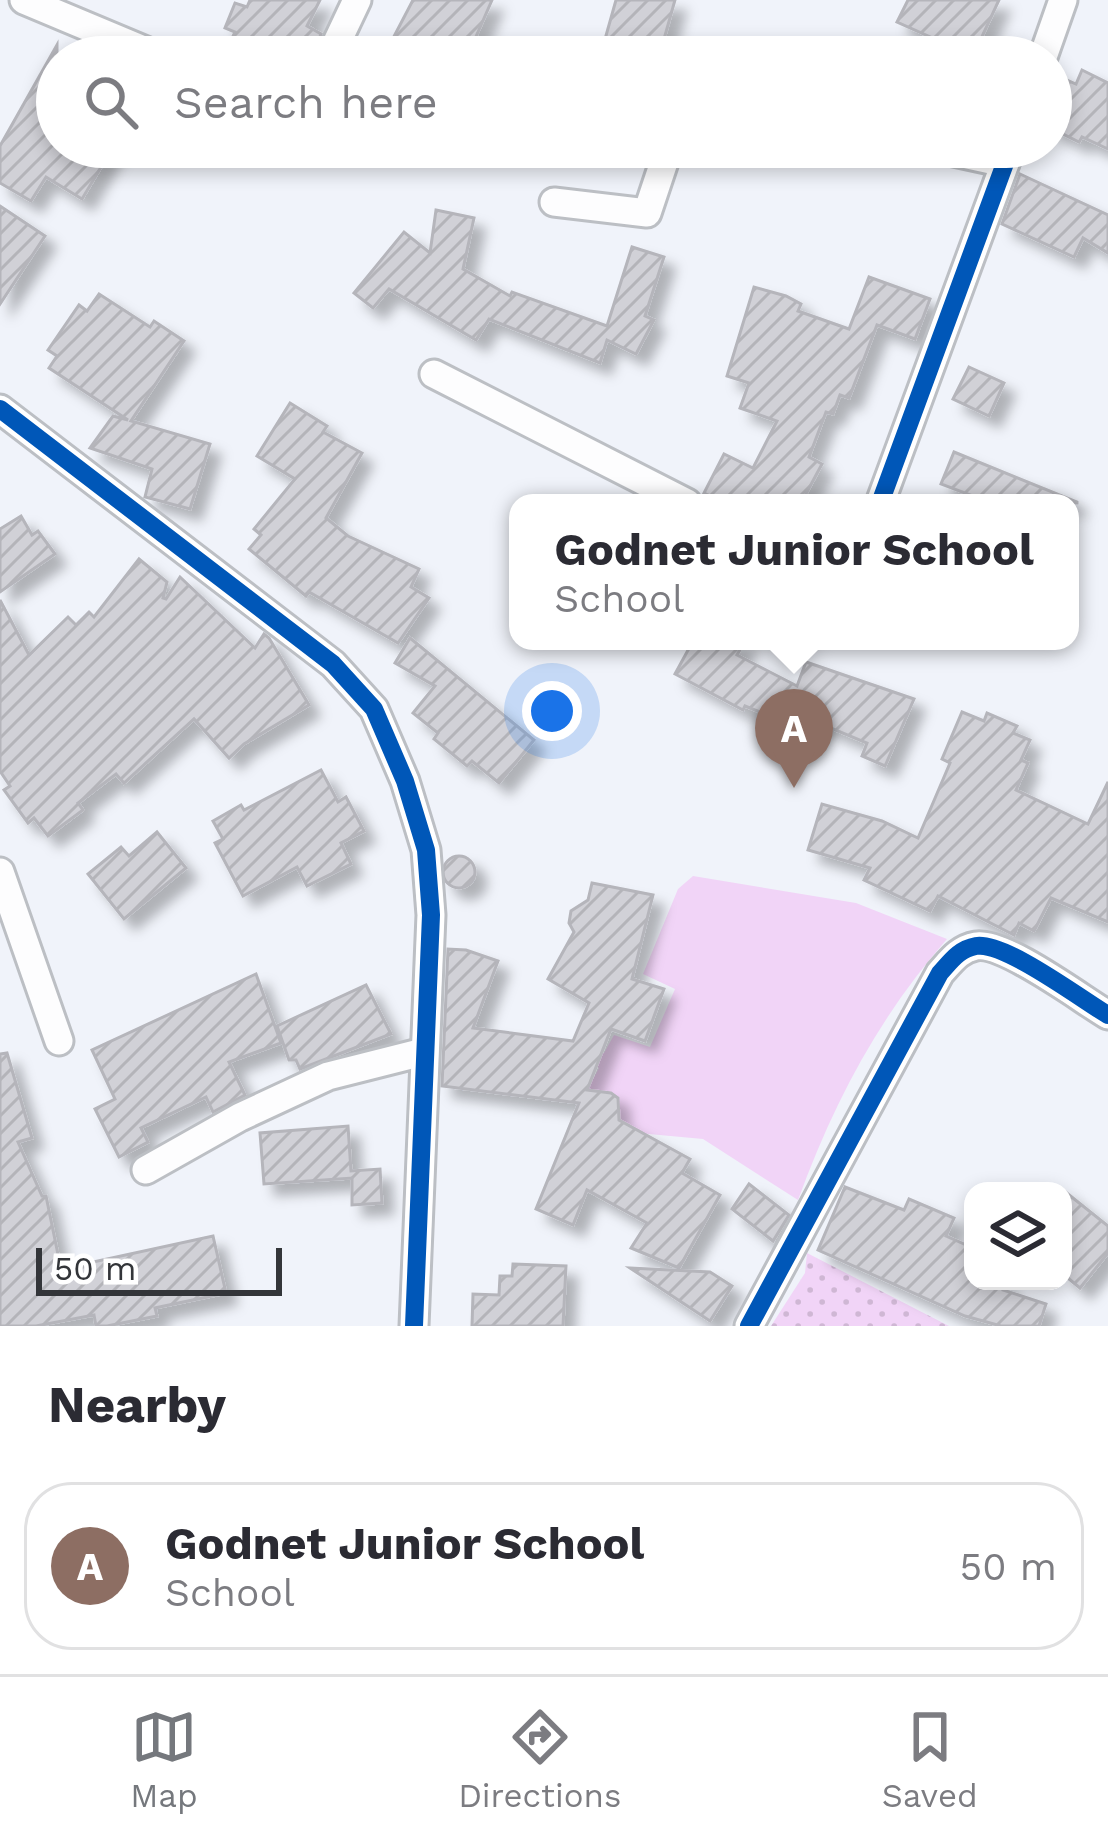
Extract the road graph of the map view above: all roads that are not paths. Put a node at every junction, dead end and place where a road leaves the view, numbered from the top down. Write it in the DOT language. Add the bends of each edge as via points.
graph roads {
  1 [pos="24,0"];
  2 [pos="357,0"];
  3 [pos="1063,0"];
  4 [pos="110,36"];
  5 [pos="340,36"];
  6 [pos="1050,36"];
  7 [pos="662,168"];
  8 [pos="1003,168"];
  9 [pos="554,202"];
  10 [pos="434,374"];
  11 [pos="0,410"];
  12 [pos="669,494"];
  13 [pos="883,494"];
  14 [pos="0,872"];
  15 [pos="1108,1015"];
  16 [pos="59,1041"];
  17 [pos="423,1052"];
  18 [pos="146,1170"];
  19 [pos="414,1326"];
  20 [pos="748,1326"];
  1 -- 4 [label="street"];
  2 -- 5 [label="street"];
  3 -- 6 [label="street"];
  7 -- 9 [label="street" via="647,213"];
  8 -- 13 [label="street"];
  10 -- 12 [label="street"];
  11 -- 17 [label="street" via="316,650 374,709 426,850"];
  14 -- 16 [label="street"];
  15 -- 20 [label="street" via="1002,950 981,944 960,951 940,974"];
  17 -- 18 [label="street" via="328,1076"];
  17 -- 19 [label="street"];
}
